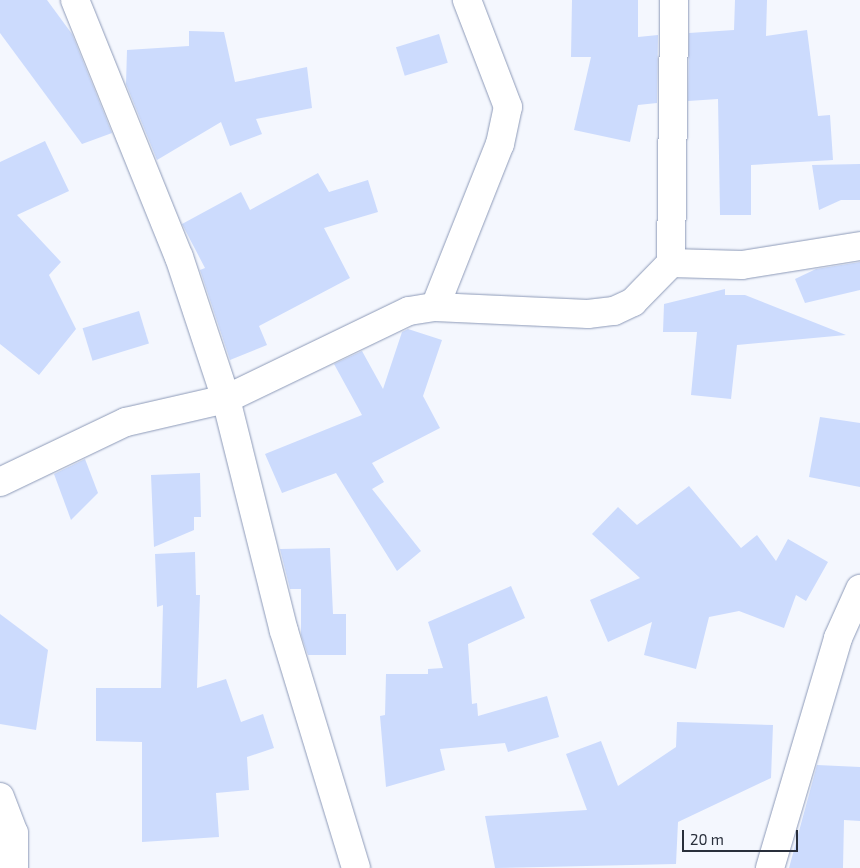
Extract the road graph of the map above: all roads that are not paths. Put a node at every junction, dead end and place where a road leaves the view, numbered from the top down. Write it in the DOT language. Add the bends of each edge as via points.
graph roads {
  1 [pos="75,0"];
  2 [pos="467,0"];
  3 [pos="674,0"];
  4 [pos="860,246"];
  5 [pos="671,263"];
  6 [pos="435,307"];
  7 [pos="226,399"];
  8 [pos="0,482"];
  9 [pos="860,589"];
  10 [pos="0,797"];
  11 [pos="14,868"];
  12 [pos="356,868"];
  13 [pos="770,868"];
  1 -- 7 [label="street" via="179,257"];
  2 -- 6 [label="street" via="508,107 500,144"];
  3 -- 5 [label="street"];
  4 -- 5 [label="street" via="742,266"];
  5 -- 6 [label="street" via="633,302 614,311 588,314"];
  6 -- 7 [label="street" via="408,310 371,325"];
  7 -- 8 [label="street" via="126,422"];
  7 -- 12 [label="street" via="284,631"];
  9 -- 13 [label="street" via="838,638"];
  10 -- 11 [label="street" via="14,833"];
}
